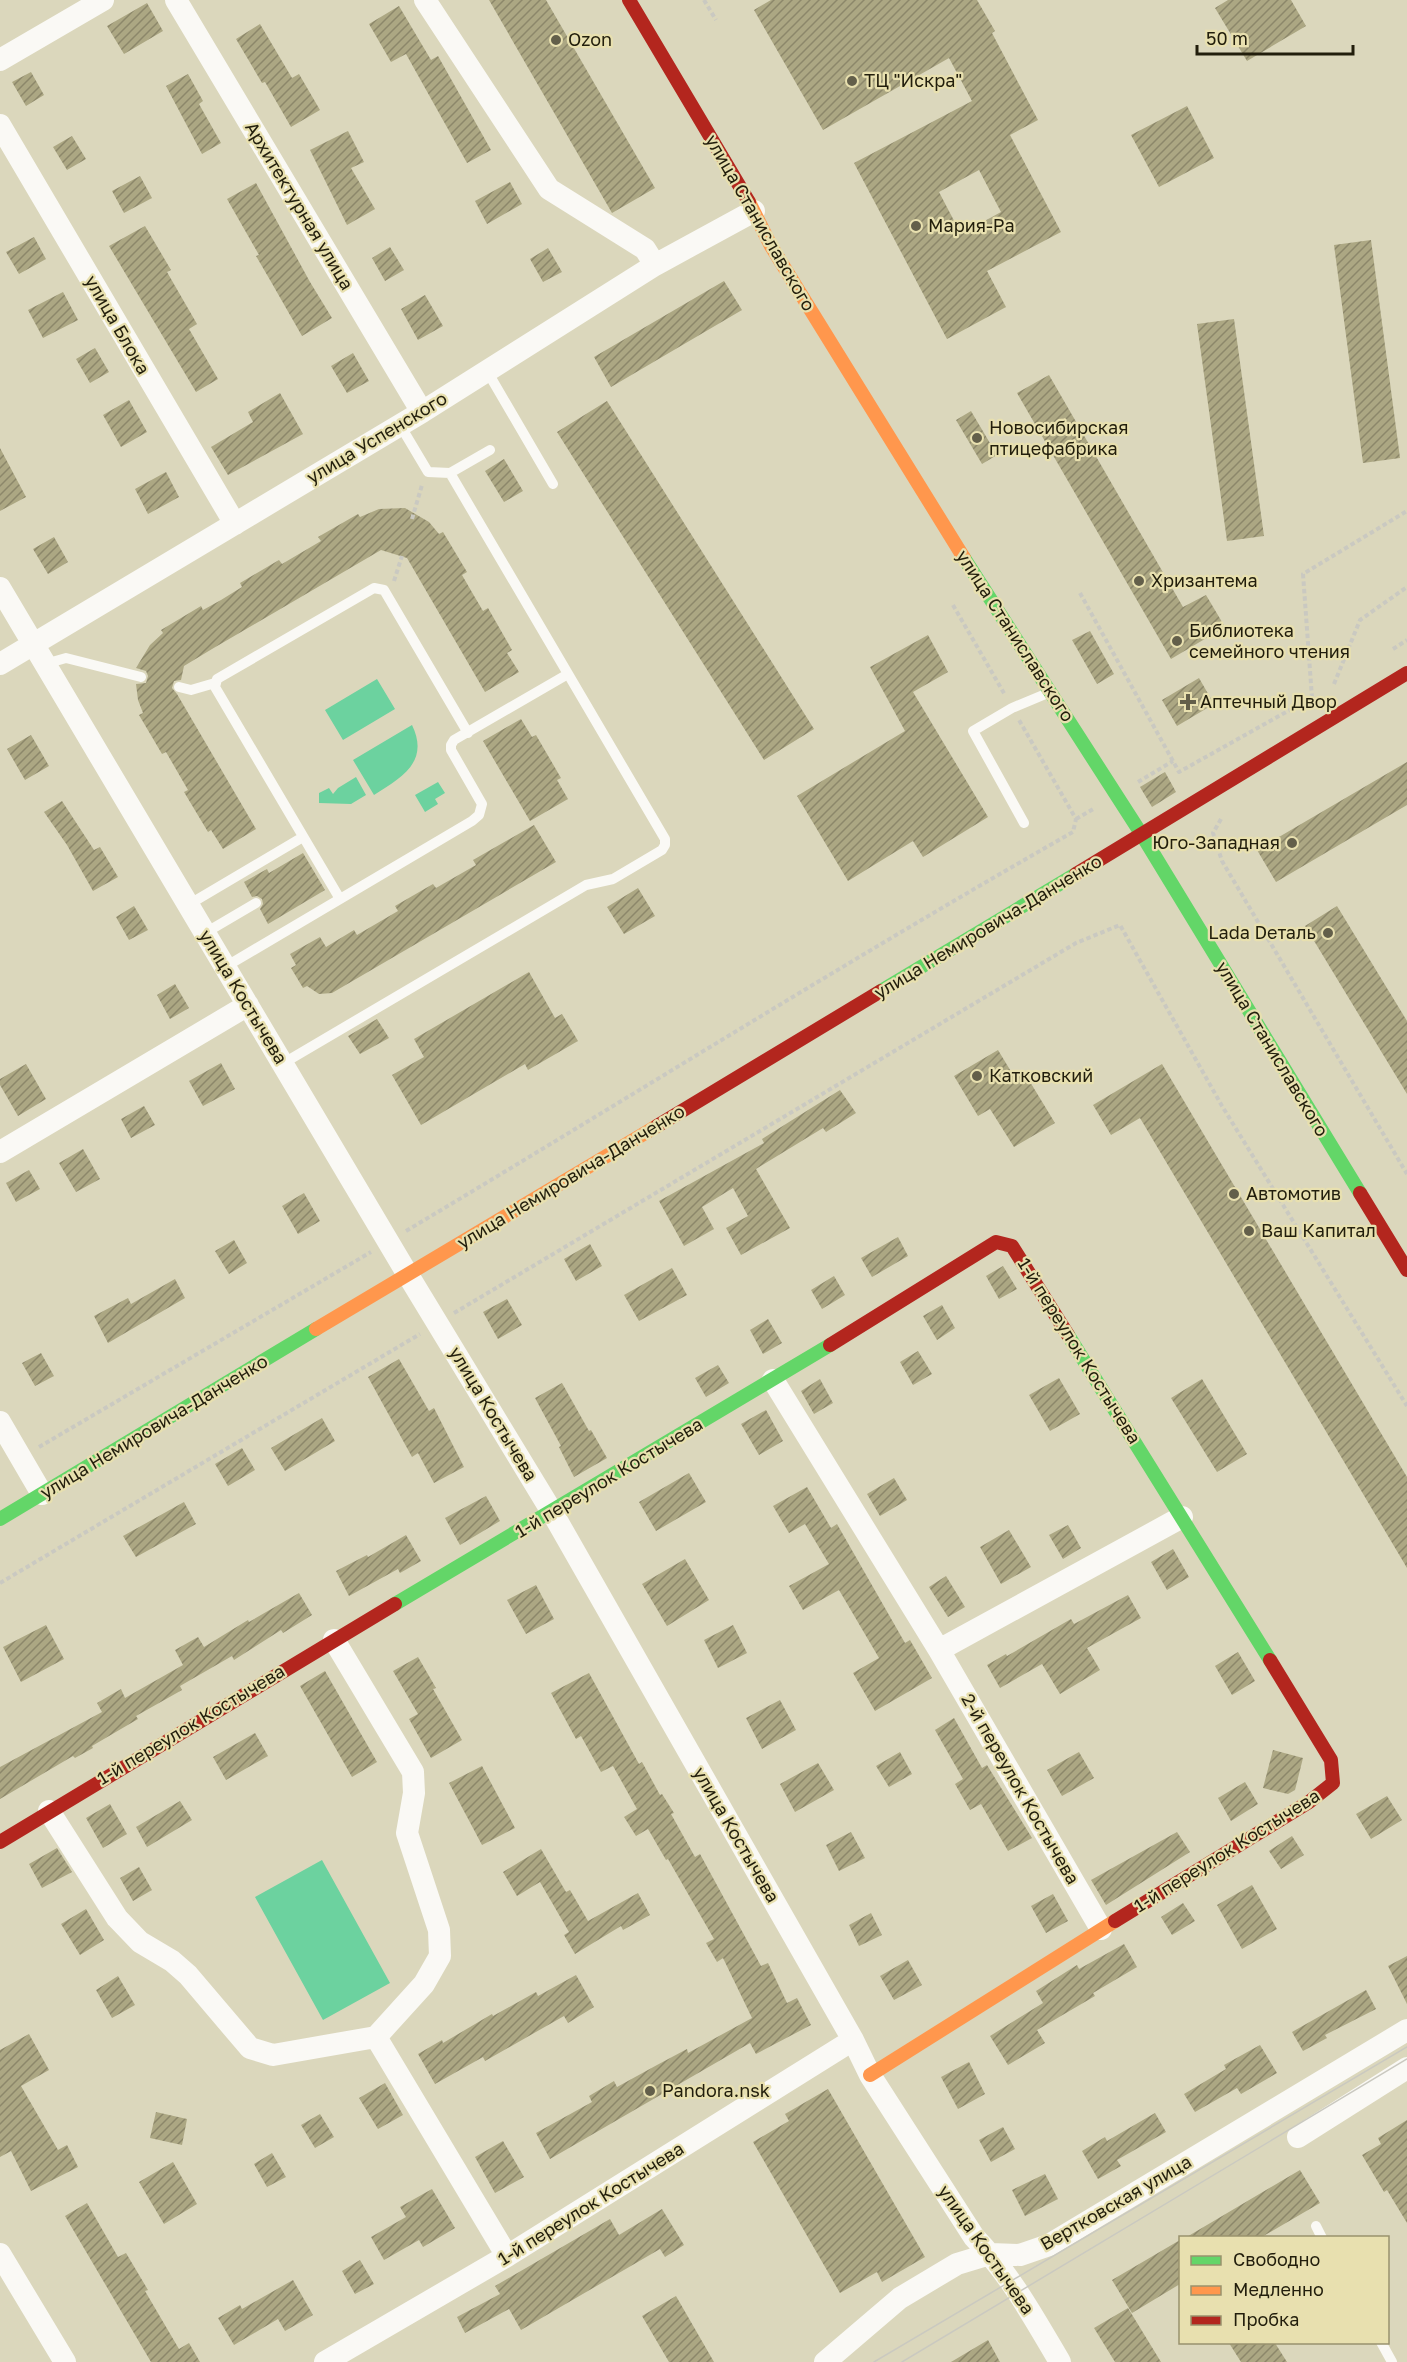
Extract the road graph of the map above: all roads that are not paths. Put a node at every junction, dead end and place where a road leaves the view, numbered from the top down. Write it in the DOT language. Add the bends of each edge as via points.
graph roads {
  1 [pos="103,0"];
  2 [pos="176,0"];
  3 [pos="425,0"];
  4 [pos="629,0"];
  5 [pos="0,60"];
  6 [pos="0,125"];
  7 [pos="754,211"];
  8 [pos="655,265"];
  9 [pos="487,370"];
  10 [pos="422,412"];
  11 [pos="400,425"];
  12 [pos="490,450"];
  13 [pos="450,473"];
  14 [pos="554,484"];
  15 [pos="235,524"];
  16 [pos="0,588"];
  17 [pos="39,654"];
  18 [pos="0,664"];
  19 [pos="1407,673"];
  20 [pos="568,674"];
  21 [pos="141,677"];
  22 [pos="215,683"];
  23 [pos="179,687"];
  24 [pos="1051,692"];
  25 [pos="468,733"];
  26 [pos="1024,823"];
  27 [pos="1142,835"];
  28 [pos="303,837"];
  29 [pos="340,899"];
  30 [pos="256,903"];
  31 [pos="188,905"];
  32 [pos="205,933"];
  33 [pos="225,966"];
  34 [pos="248,1005"];
  35 [pos="282,1064"];
  36 [pos="1,1149"];
  37 [pos="1407,1270"];
  38 [pos="408,1275"];
  39 [pos="773,1380"];
  40 [pos="0,1422"];
  41 [pos="42,1494"];
  42 [pos="552,1512"];
  43 [pos="1182,1517"];
  44 [pos="0,1519"];
  45 [pos="334,1640"];
  46 [pos="939,1650"];
  47 [pos="49,1811"];
  48 [pos="0,1842"];
  49 [pos="1101,1929"];
  50 [pos="1407,2030"];
  51 [pos="376,2037"];
  52 [pos="853,2040"];
  53 [pos="1407,2068"];
  54 [pos="870,2075"];
  55 [pos="1298,2137"];
  56 [pos="1316,2226"];
  57 [pos="1321,2236"];
  58 [pos="0,2254"];
  59 [pos="990,2254"];
  60 [pos="507,2256"];
  61 [pos="1381,2344"];
  62 [pos="1388,2361"];
  63 [pos="65,2362"];
  64 [pos="325,2362"];
  65 [pos="825,2362"];
  66 [pos="1060,2362"];
  1 -- 5 [label="street"];
  2 -- 10 [label="street, Архитектурная улица"];
  3 -- 8 [label="street" via="549,189 645,249"];
  4 -- 7 [label="street, улица Станиславского"];
  6 -- 15 [label="street, улица Блока"];
  7 -- 8 [label="street, улица Успенского"];
  7 -- 24 [label="street, улица Станиславского" via="771,246 923,493"];
  8 -- 9 [label="street, улица Успенского"];
  9 -- 10 [label="street, улица Успенского"];
  9 -- 14 [label="lane"];
  10 -- 11 [label="street, улица Успенского"];
  11 -- 13 [label="lane" via="426,470"];
  11 -- 15 [label="street, улица Успенского"];
  12 -- 13 [label="lane"];
  13 -- 20 [label="lane"];
  15 -- 17 [label="street, улица Успенского"];
  16 -- 17 [label="street, улица Костычева"];
  17 -- 18 [label="street, улица Успенского"];
  17 -- 21 [label="lane"];
  17 -- 31 [label="street, улица Костычева"];
  19 -- 27 [label="street, улица Немировича-Данченко"];
  20 -- 25 [label="lane"];
  20 -- 35 [label="lane" via="666,845 613,879 586,885"];
  22 -- 23 [label="lane" via="191,690"];
  22 -- 25 [label="lane" via="374,588 384,590"];
  22 -- 28 [label="lane"];
  24 -- 26 [label="lane" via="1012,708 973,731"];
  24 -- 27 [label="street, улица Станиславского"];
  25 -- 29 [label="lane" via="454,740 451,750 482,804 479,815"];
  27 -- 37 [label="street, улица Станиславского"];
  27 -- 38 [label="street, улица Немировича-Данченко"];
  28 -- 29 [label="lane"];
  28 -- 31 [label="lane"];
  29 -- 33 [label="lane"];
  30 -- 32 [label="lane"];
  31 -- 32 [label="street, улица Костычева"];
  32 -- 33 [label="street, улица Костычева"];
  33 -- 34 [label="street, улица Костычева"];
  34 -- 35 [label="street, улица Костычева"];
  34 -- 36 [label="street"];
  35 -- 38 [label="street, улица Костычева"];
  38 -- 41 [label="street, улица Немировича-Данченко"];
  38 -- 42 [label="street, улица Костычева"];
  39 -- 42 [label="street, 1-й переулок Костычева"];
  39 -- 43 [label="street, 1-й переулок Костычева" via="996,1242 1012,1246"];
  39 -- 46 [label="street, 2-й переулок Костычева"];
  40 -- 41 [label="street"];
  41 -- 44 [label="street, улица Немировича-Данченко"];
  42 -- 45 [label="street, 1-й переулок Костычева"];
  42 -- 52 [label="street, улица Костычева"];
  43 -- 46 [label="street"];
  43 -- 49 [label="street, 1-й переулок Костычева" via="1331,1761 1333,1783 1309,1802"];
  45 -- 47 [label="street, 1-й переулок Костычева"];
  45 -- 51 [label="street" via="412,1772 414,1793 407,1833 439,1930 440,1956 424,1984"];
  46 -- 49 [label="street, 2-й переулок Костычева"];
  47 -- 48 [label="street, 1-й переулок Костычева"];
  47 -- 51 [label="street" via="117,1918 140,1942 188,1975 249,2048 273,2055"];
  49 -- 54 [label="street, 1-й переулок Костычева"];
  50 -- 59 [label="street, Вертковская улица" via="1049,2245 1020,2255"];
  51 -- 60 [label="street"];
  52 -- 54 [label="street, улица Костычева"];
  52 -- 60 [label="street, 1-й переулок Костычева"];
  53 -- 55 [label="street"];
  54 -- 59 [label="street, улица Костычева" via="974,2237"];
  56 -- 57 [label="lane"];
  58 -- 63 [label="street"];
  59 -- 65 [label="street, Вертковская улица" via="957,2264 900,2298"];
  59 -- 66 [label="street, улица Костычева" via="1019,2292"];
  60 -- 64 [label="street, 1-й переулок Костычева"];
  61 -- 62 [label="lane"];
}
